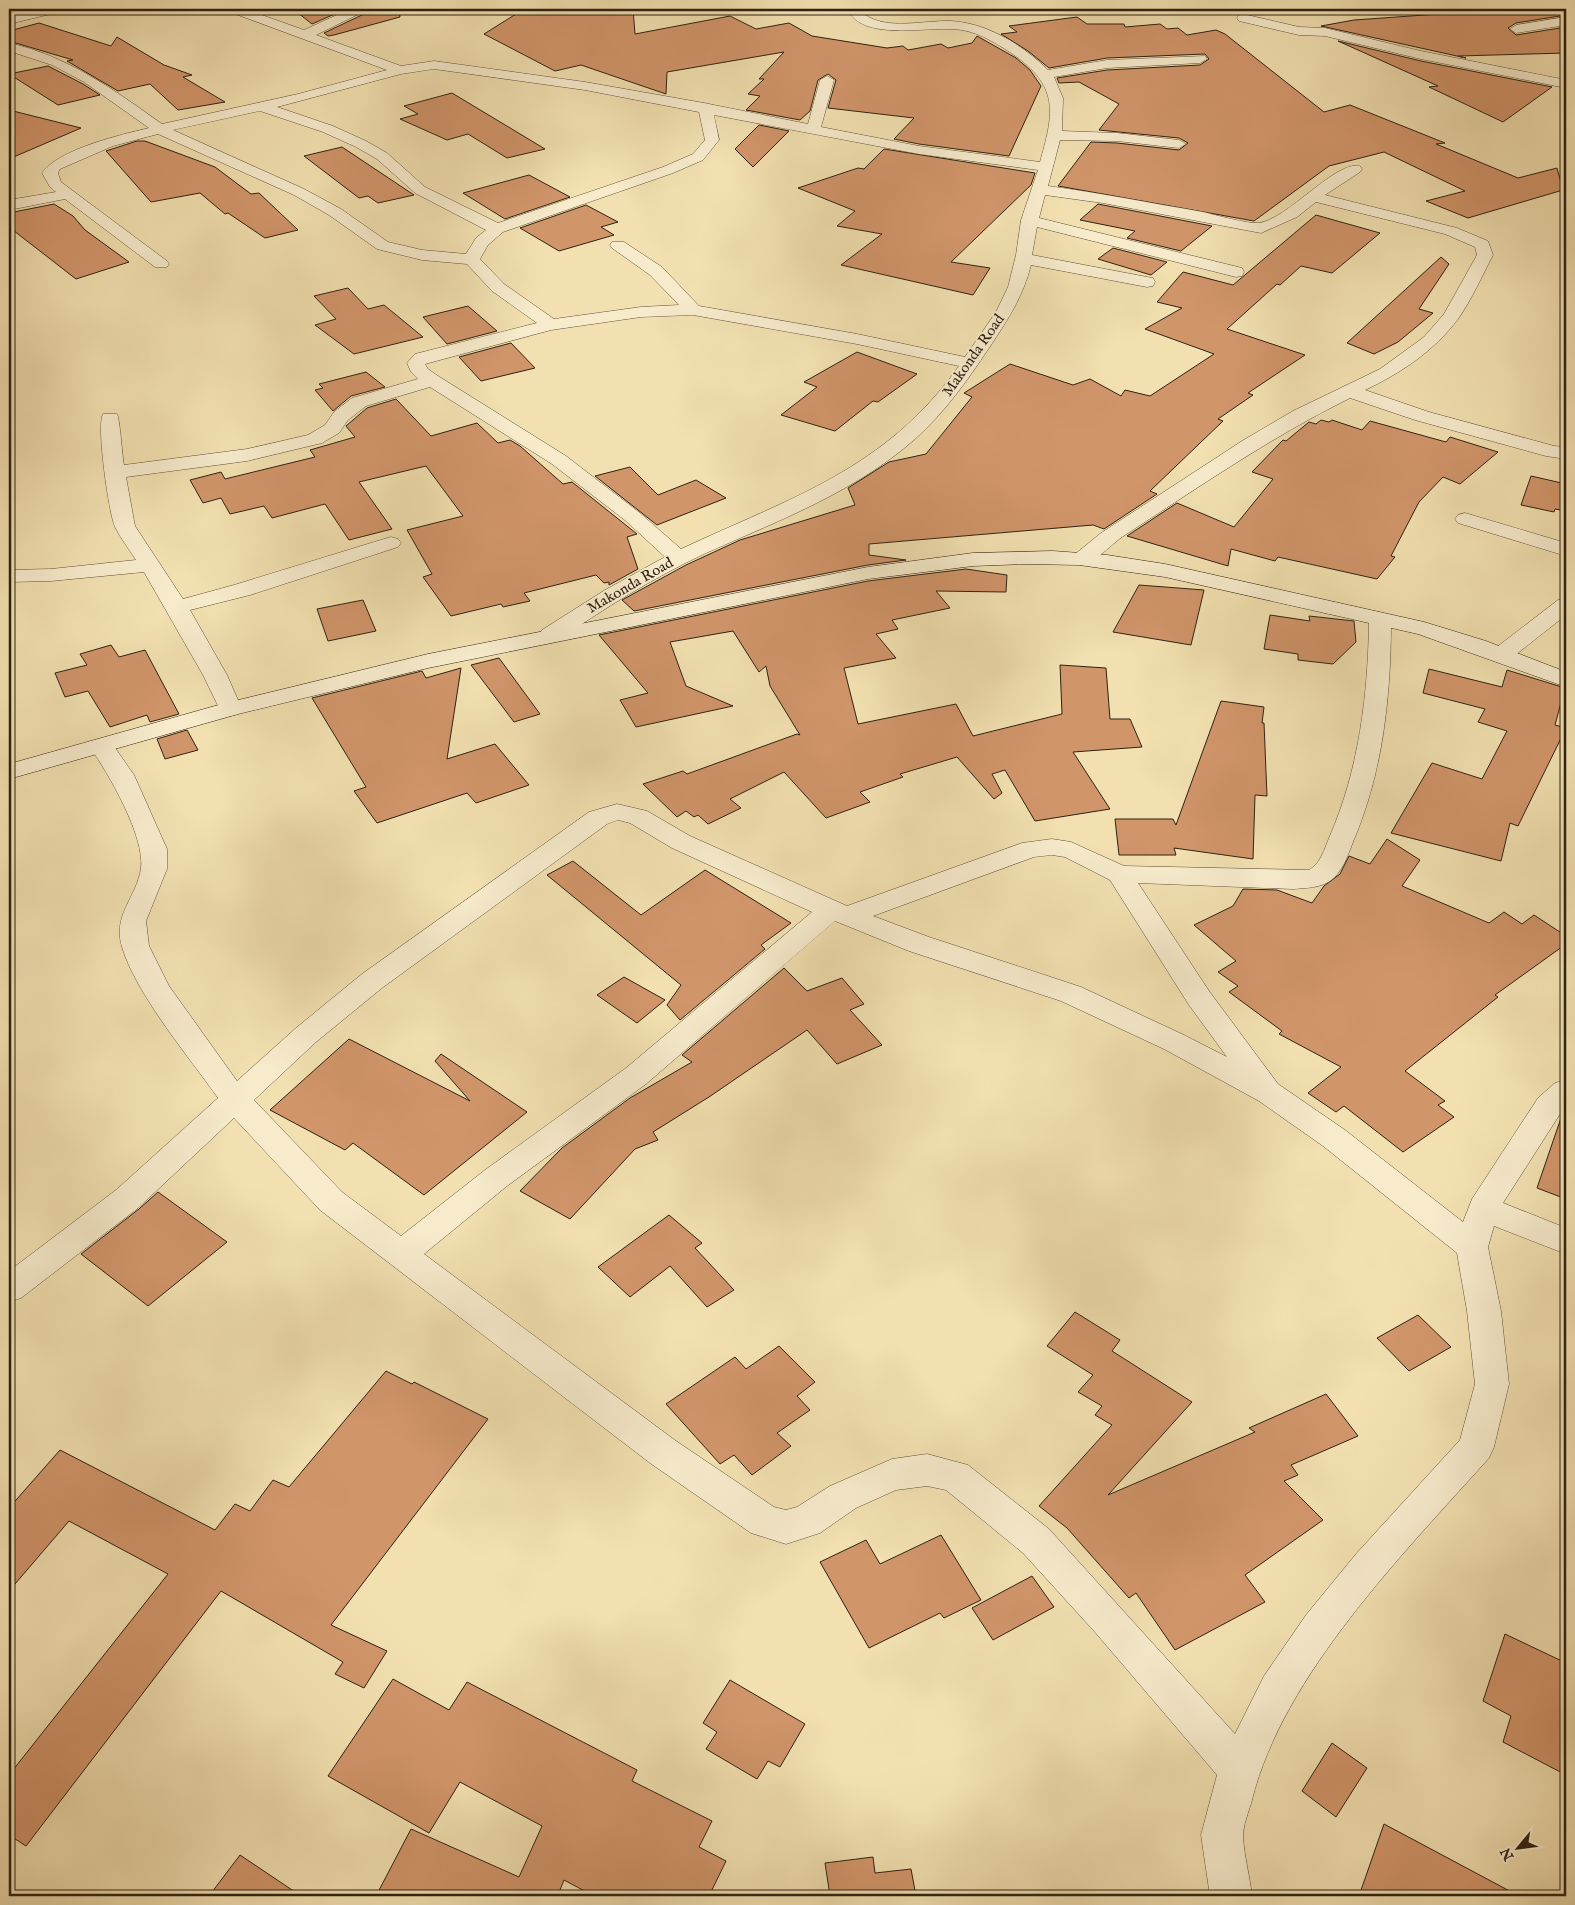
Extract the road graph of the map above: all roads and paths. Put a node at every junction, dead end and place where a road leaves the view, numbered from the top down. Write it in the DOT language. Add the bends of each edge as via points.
graph roads {
  1 [pos="55,9"];
  2 [pos="234,9"];
  3 [pos="359,9"];
  4 [pos="862,9"];
  5 [pos="1243,18"];
  6 [pos="9,20"];
  7 [pos="1566,21"];
  8 [pos="1516,29"];
  9 [pos="307,34"];
  10 [pos="9,47"];
  11 [pos="1200,59"];
  12 [pos="1473,65"];
  13 [pos="1542,66"];
  14 [pos="400,70"];
  15 [pos="1045,75"];
  16 [pos="827,80"];
  17 [pos="1566,84"];
  18 [pos="262,107"];
  19 [pos="704,107"];
  20 [pos="160,129"];
  21 [pos="813,131"];
  22 [pos="1053,135"];
  23 [pos="1179,144"];
  24 [pos="1046,167"];
  25 [pos="1355,169"];
  26 [pos="1040,190"];
  27 [pos="68,194"];
  28 [pos="1313,197"];
  29 [pos="9,205"];
  30 [pos="1029,220"];
  31 [pos="497,229"];
  32 [pos="618,245"];
  33 [pos="1022,258"];
  34 [pos="472,259"];
  35 [pos="161,264"];
  36 [pos="1236,272"];
  37 [pos="1147,282"];
  38 [pos="693,310"];
  39 [pos="551,325"];
  40 [pos="970,364"];
  41 [pos="432,380"];
  42 [pos="1349,392"];
  43 [pos="110,418"];
  44 [pos="1566,453"];
  45 [pos="116,472"];
  46 [pos="1465,519"];
  47 [pos="391,543"];
  48 [pos="1566,550"];
  49 [pos="679,558"];
  50 [pos="1080,559"];
  51 [pos="148,565"];
  52 [pos="9,576"];
  53 [pos="1566,606"];
  54 [pos="177,607"];
  55 [pos="1380,621"];
  56 [pos="550,635"];
  57 [pos="1501,655"];
  58 [pos="1566,680"];
  59 [pos="230,709"];
  60 [pos="102,748"];
  61 [pos="9,772"];
  62 [pos="1119,874"];
  63 [pos="839,913"];
  64 [pos="1566,1091"];
  65 [pos="1270,1093"];
  66 [pos="235,1100"];
  67 [pos="1484,1208"];
  68 [pos="1566,1241"];
  69 [pos="1472,1247"];
  70 [pos="400,1255"];
  71 [pos="9,1289"];
  72 [pos="1239,1769"];
  73 [pos="1231,1896"];
  1 -- 6 [label="street"];
  2 -- 9 [label="street"];
  3 -- 9 [label="street"];
  4 -- 15 [label="street, Makonda Road" via="857,15 860,18 882,24 960,25 976,29 1017,53"];
  5 -- 12 [label="street"];
  7 -- 8 [label="street"];
  9 -- 14 [label="street"];
  10 -- 20 [label="street" via="57,62 89,78"];
  11 -- 15 [label="street" via="1107,64"];
  12 -- 13 [label="street"];
  12 -- 17 [label="street"];
  14 -- 18 [label="street"];
  14 -- 19 [label="street" via="447,66"];
  15 -- 22 [label="street, Makonda Road" via="1056,98"];
  16 -- 21 [label="street"];
  18 -- 20 [label="street"];
  18 -- 31 [label="street" via="361,144 382,156 420,190"];
  19 -- 21 [label="street"];
  19 -- 31 [label="street" via="712,140 698,157 639,181"];
  20 -- 27 [label="street" via="108,144 55,166 50,173 51,178"];
  20 -- 34 [label="street" via="298,192 335,212 382,246 422,255"];
  21 -- 24 [label="street" via="919,150"];
  22 -- 23 [label="street" via="1117,137"];
  22 -- 24 [label="street, Makonda Road"];
  24 -- 26 [label="street, Makonda Road"];
  25 -- 28 [label="street"];
  26 -- 28 [label="street" via="1177,210 1255,228 1278,221"];
  26 -- 30 [label="street, Makonda Road"];
  27 -- 29 [label="street"];
  27 -- 35 [label="street"];
  28 -- 42 [label="street" via="1451,232 1482,244 1484,249 1485,255 1478,270 1440,331 1386,373"];
  30 -- 33 [label="street, Makonda Road"];
  30 -- 36 [label="street"];
  31 -- 34 [label="street" via="483,238"];
  32 -- 38 [label="street" via="656,271"];
  33 -- 37 [label="street"];
  33 -- 40 [label="street, Makonda Road" via="1016,287"];
  34 -- 39 [label="street" via="490,282"];
  38 -- 39 [label="street" via="641,312"];
  38 -- 40 [label="street"];
  39 -- 41 [label="street" via="421,358 416,368"];
  40 -- 49 [label="street, Makonda Road" via="928,417 884,454 756,525"];
  41 -- 45 [label="street" via="360,402 341,416 332,429 315,439 247,455"];
  41 -- 49 [label="street" via="559,460 626,511"];
  42 -- 44 [label="street" via="1422,416"];
  42 -- 50 [label="street" via="1300,415 1249,445 1115,532"];
  43 -- 45 [label="street" via="110,444"];
  45 -- 51 [label="street" via="124,526"];
  46 -- 48 [label="street"];
  47 -- 54 [label="street"];
  49 -- 56 [label="street, Makonda Road" via="595,604"];
  50 -- 55 [label="street" via="1157,570"];
  50 -- 56 [label="street" via="1019,558 903,567 709,607"];
  51 -- 52 [label="street"];
  51 -- 54 [label="street"];
  53 -- 57 [label="street"];
  54 -- 59 [label="street"];
  55 -- 57 [label="street" via="1424,630"];
  55 -- 62 [label="street" via="1381,657 1376,709 1366,760 1347,830 1322,875 1293,880"];
  56 -- 59 [label="street"];
  57 -- 58 [label="street"];
  59 -- 60 [label="street"];
  60 -- 61 [label="street"];
  60 -- 66 [label="street" via="122,775 154,849 154,870 133,921 135,946 159,993"];
  62 -- 63 [label="street" via="1071,850 1052,847 1031,849"];
  62 -- 65 [label="street" via="1199,998"];
  63 -- 65 [label="street" via="919,944 1071,994 1174,1042"];
  63 -- 66 [label="street" via="681,842 638,817 617,812 598,818 372,981 306,1035"];
  63 -- 70 [label="street" via="636,1076 496,1178"];
  64 -- 67 [label="street" via="1549,1106"];
  65 -- 69 [label="street" via="1334,1138"];
  66 -- 70 [label="street" via="331,1201"];
  66 -- 71 [label="street" via="127,1199"];
  67 -- 68 [label="street"];
  67 -- 69 [label="street"];
  69 -- 72 [label="street" via="1492,1384 1476,1447 1369,1566 1320,1628 1278,1690"];
  70 -- 72 [label="street" via="663,1452 764,1521 786,1527 807,1521 843,1497 892,1475 927,1470 955,1476 1036,1541"];
  72 -- 73 [label="street" via="1222,1836"];
}
